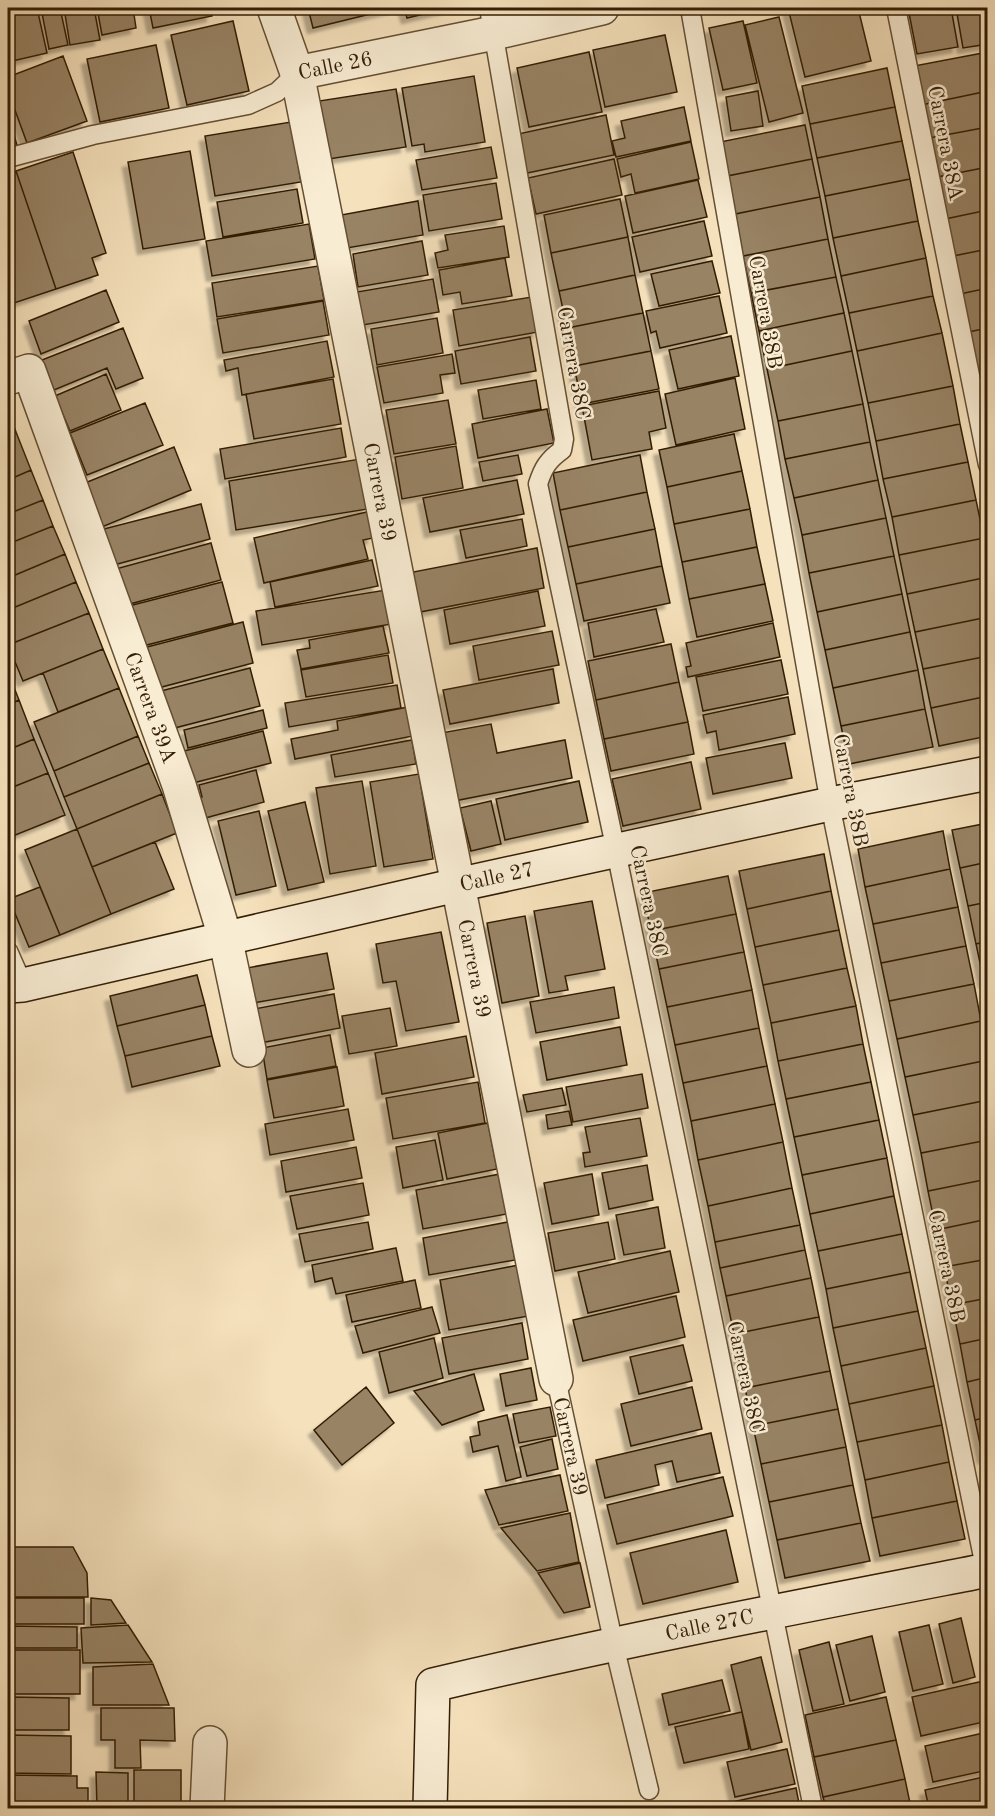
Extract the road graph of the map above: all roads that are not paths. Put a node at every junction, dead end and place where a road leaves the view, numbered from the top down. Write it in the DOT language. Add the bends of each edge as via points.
graph roads {
  1 [pos="274,8"];
  2 [pos="602,8"];
  3 [pos="690,8"];
  4 [pos="896,8"];
  5 [pos="492,20"];
  6 [pos="297,73"];
  7 [pos="8,158"];
  8 [pos="18,374"];
  9 [pos="987,465"];
  10 [pos="987,773"];
  11 [pos="830,804"];
  12 [pos="616,851"];
  13 [pos="457,885"];
  14 [pos="225,937"];
  15 [pos="8,951"];
  16 [pos="15,986"];
  17 [pos="249,1050"];
  18 [pos="556,1379"];
  19 [pos="987,1573"];
  20 [pos="771,1612"];
  21 [pos="614,1645"];
  22 [pos="210,1743"];
  23 [pos="649,1790"];
  24 [pos="207,1809"];
  25 [pos="430,1809"];
  26 [pos="813,1809"];
  1 -- 6 [label="street, Carrera 39"];
  2 -- 5 [label="street, Calle 26"];
  3 -- 11 [label="lane, Carrera 38B"];
  4 -- 9 [label="lane, Carrera 38A"];
  5 -- 6 [label="street, Calle 26"];
  5 -- 12 [label="lane, Carrera 38C" via="564,439 562,450 543,468 538,484"];
  6 -- 7 [label="lane, Calle 26" via="277,92 248,105 93,135"];
  6 -- 13 [label="street, Carrera 39"];
  8 -- 14 [label="street, Carrera 39A" via="179,785"];
  10 -- 11 [label="street, Calle 27"];
  11 -- 12 [label="street, Calle 27"];
  11 -- 19 [label="lane, Carrera 38B"];
  12 -- 13 [label="street, Calle 27"];
  12 -- 20 [label="lane, Carrera 38C"];
  13 -- 14 [label="street, Calle 27"];
  13 -- 18 [label="street, Carrera 39"];
  14 -- 16 [label="street, Calle 27"];
  14 -- 17 [label="street, Carrera 39A"];
  15 -- 16 [label="lane"];
  18 -- 21 [label="lane, Carrera 39"];
  19 -- 20 [label="street, Calle 27C"];
  20 -- 21 [label="street, Calle 27C"];
  20 -- 26 [label="lane, Carrera 38C"];
  21 -- 23 [label="lane, Carrera 39"];
  21 -- 25 [label="street, Calle 27C" via="433,1685"];
  22 -- 24 [label="street"];
}
